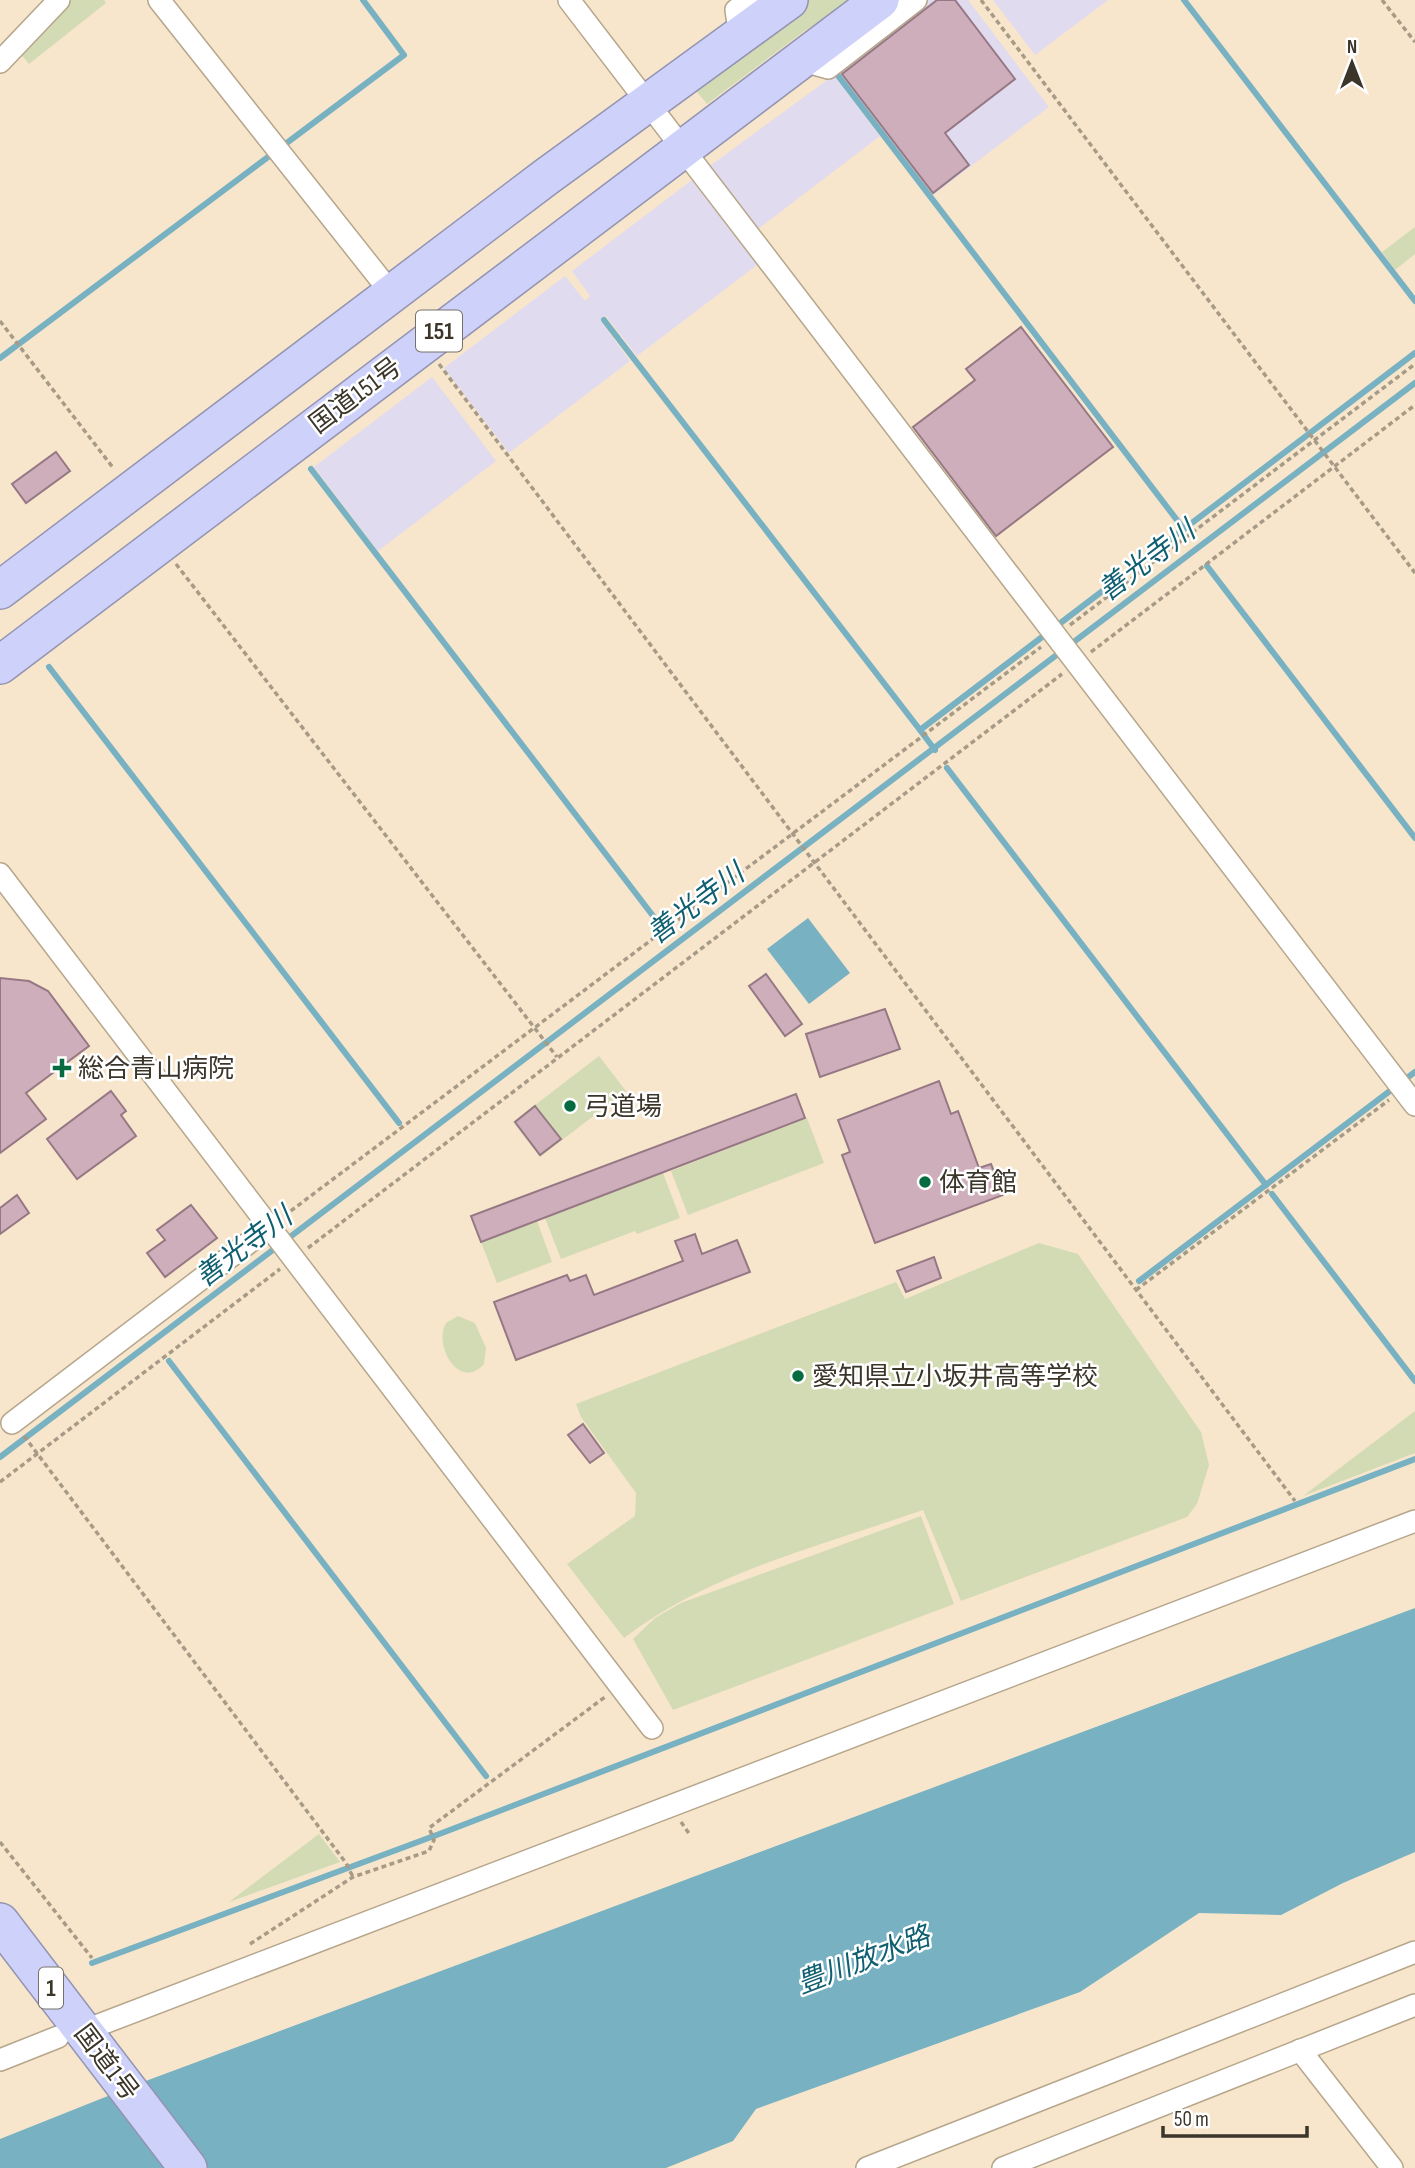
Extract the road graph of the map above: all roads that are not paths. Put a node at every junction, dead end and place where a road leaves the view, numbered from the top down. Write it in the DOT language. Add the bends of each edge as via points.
graph roads {
  1 [pos="59,0"];
  2 [pos="159,0"];
  3 [pos="569,0"];
  4 [pos="749,0"];
  5 [pos="789,0"];
  6 [pos="880,0"];
  7 [pos="916,0"];
  8 [pos="740,37"];
  9 [pos="800,60"];
  10 [pos="0,62"];
  11 [pos="648,103"];
  12 [pos="682,148"];
  13 [pos="392,294"];
  14 [pos="0,590"];
  15 [pos="0,665"];
  16 [pos="0,874"];
  17 [pos="1409,1098"];
  18 [pos="272,1233"];
  19 [pos="10,1420"];
  20 [pos="1415,1521"];
  21 [pos="652,1728"];
  22 [pos="0,1922"];
  23 [pos="1415,1952"];
  24 [pos="0,1961"];
  25 [pos="1415,2005"];
  26 [pos="81,2047"];
  27 [pos="1300,2050"];
  28 [pos="0,2060"];
  29 [pos="157,2168"];
  30 [pos="188,2168"];
  31 [pos="867,2168"];
  32 [pos="1003,2168"];
  33 [pos="1392,2168"];
  1 -- 10 [label="street"];
  2 -- 13 [label="street"];
  3 -- 11 [label="street"];
  4 -- 8 [label="street" via="736,10"];
  5 -- 8 [label="highway, 151"];
  6 -- 9 [label="highway, 国道151号 / 151"];
  7 -- 9 [label="street" via="828,68"];
  8 -- 11 [label="highway, 151"];
  9 -- 12 [label="highway, 国道151号 / 151"];
  11 -- 12 [label="street"];
  11 -- 13 [label="highway, 151"];
  12 -- 15 [label="highway, 国道151号 / 151"];
  12 -- 17 [label="street"];
  13 -- 14 [label="highway, 151"];
  16 -- 18 [label="street"];
  18 -- 19 [label="street"];
  18 -- 21 [label="street"];
  20 -- 26 [label="street"];
  22 -- 26 [label="highway, 国道1号 / 1"];
  23 -- 31 [label="street"];
  24 -- 26 [label="highway, 国道1号 / 1"];
  25 -- 27 [label="street"];
  26 -- 28 [label="street"];
  26 -- 29 [label="highway, 国道1号 / 1"];
  26 -- 30 [label="highway, 国道1号 / 1"];
  27 -- 32 [label="street"];
  27 -- 33 [label="street"];
}
